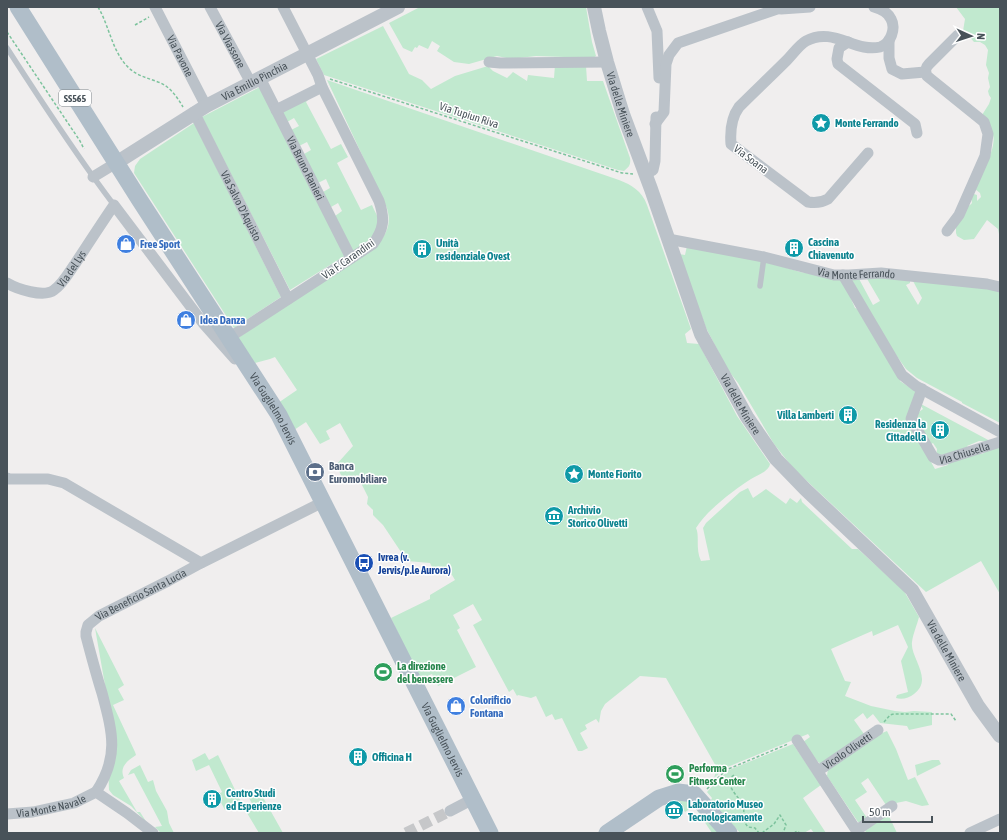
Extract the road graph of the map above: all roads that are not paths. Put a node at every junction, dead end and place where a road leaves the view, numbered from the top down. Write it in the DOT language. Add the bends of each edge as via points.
graph roads {
  1 [pos="18,7"];
  2 [pos="210,7"];
  3 [pos="283,7"];
  4 [pos="398,7"];
  5 [pos="594,7"];
  6 [pos="646,7"];
  7 [pos="652,7"];
  8 [pos="810,7"];
  9 [pos="874,7"];
  10 [pos="782,8"];
  11 [pos="156,10"];
  12 [pos="657,31"];
  13 [pos="958,35"];
  14 [pos="889,40"];
  15 [pos="848,42"];
  16 [pos="7,48"];
  17 [pos="307,55"];
  18 [pos="489,62"];
  19 [pos="606,62"];
  20 [pos="925,72"];
  21 [pos="256,80"];
  22 [pos="322,87"];
  23 [pos="276,110"];
  24 [pos="196,111"];
  25 [pos="655,124"];
  26 [pos="917,133"];
  27 [pos="868,153"];
  28 [pos="116,163"];
  29 [pos="645,174"];
  30 [pos="93,177"];
  31 [pos="114,205"];
  32 [pos="947,231"];
  33 [pos="668,239"];
  34 [pos="764,257"];
  35 [pos="351,258"];
  36 [pos="843,275"];
  37 [pos="7,283"];
  38 [pos="760,286"];
  39 [pos="1000,287"];
  40 [pos="288,299"];
  41 [pos="230,337"];
  42 [pos="901,372"];
  43 [pos="252,373"];
  44 [pos="922,389"];
  45 [pos="1000,425"];
  46 [pos="1000,432"];
  47 [pos="1000,442"];
  48 [pos="7,478"];
  49 [pos="323,502"];
  50 [pos="201,563"];
  51 [pos="878,730"];
  52 [pos="1000,736"];
  53 [pos="797,740"];
  54 [pos="818,771"];
  55 [pos="96,792"];
  56 [pos="473,799"];
  57 [pos="892,806"];
  58 [pos="450,811"];
  59 [pos="7,814"];
  60 [pos="1000,819"];
  61 [pos="858,832"];
  62 [pos="153,833"];
  63 [pos="490,833"];
  64 [pos="607,833"];
  65 [pos="729,833"];
  66 [pos="970,833"];
  1 -- 28 [label="main road, Via Guglielmo Jervis / SS565"];
  2 -- 21 [label="street, Via Viassone"];
  3 -- 17 [label="street, Via F. Carandini"];
  4 -- 17 [label="street, Via Emilio Pinchia"];
  5 -- 19 [label="street, Via delle Miniere"];
  6 -- 12 [label="street"];
  7 -- 12 [label="street"];
  8 -- 10 [label="street"];
  9 -- 14 [label="street" via="881,9 891,18 893,30"];
  10 -- 25 [label="street" via="678,43 666,64 664,112"];
  11 -- 24 [label="street, Via Pavone"];
  12 -- 25 [label="street" via="660,89"];
  13 -- 20 [label="street" via="929,64"];
  14 -- 15 [label="street, Via Soana" via="878,47"];
  14 -- 20 [label="street" via="892,68 902,74"];
  15 -- 26 [label="street" via="839,48 838,64 915,124"];
  15 -- 27 [label="street, Via Soana" via="824,36 805,42 739,107 731,125 731,144 808,202 813,203 828,199"];
  16 -- 30 [label="lane"];
  17 -- 21 [label="street, Via Emilio Pinchia"];
  17 -- 22 [label="street, Via F. Carandini"];
  18 -- 19 [label="street"];
  19 -- 29 [label="street, Via delle Miniere"];
  20 -- 32 [label="street" via="984,122 988,134 985,156 959,215"];
  21 -- 23 [label="street, Via Bruno Ranieri"];
  21 -- 24 [label="street, Via Emilio Pinchia"];
  22 -- 23 [label="street"];
  22 -- 35 [label="street, Via F. Carandini" via="382,210 382,225 378,238"];
  23 -- 35 [label="street, Via Bruno Ranieri"];
  24 -- 28 [label="street, Via Emilio Pinchia"];
  24 -- 40 [label="street, Via Salvo D'Aquisto"];
  25 -- 29 [label="street" via="655,161 653,170"];
  28 -- 30 [label="street"];
  28 -- 41 [label="main road, Via Guglielmo Jervis"];
  29 -- 33 [label="street, Via delle Miniere"];
  30 -- 31 [label="lane"];
  31 -- 37 [label="street, Via del Lys" via="65,278 54,290 46,293 34,292 15,288"];
  31 -- 43 [label="street" via="203,323 246,372"];
  33 -- 34 [label="street, Via Monte Ferrando"];
  33 -- 52 [label="street, Via delle Miniere" via="701,334 747,417 776,459 805,490 912,590 978,706"];
  34 -- 36 [label="street, Via Monte Ferrando" via="829,274"];
  34 -- 38 [label="lane"];
  35 -- 40 [label="street, Via F. Carandini"];
  36 -- 39 [label="street, Via Monte Ferrando" via="881,272"];
  36 -- 42 [label="street, Via Chiusella"];
  40 -- 41 [label="street, Via F. Carandini"];
  41 -- 43 [label="main road, Via Guglielmo Jervis"];
  42 -- 44 [label="street, Via Chiusella"];
  42 -- 45 [label="street"];
  43 -- 49 [label="main road, Via Guglielmo Jervis" via="279,415"];
  44 -- 46 [label="street, Via Chiusella"];
  44 -- 47 [label="street, Via Chiusella" via="911,419 935,459 943,460"];
  48 -- 50 [label="street, Via Beneficio Santa Lucia" via="64,483"];
  49 -- 50 [label="street, Via Beneficio Santa Lucia"];
  49 -- 56 [label="main road, Via Guglielmo Jervis"];
  50 -- 55 [label="street, Via Beneficio Santa Lucia" via="99,616 87,628 86,636 111,726 110,762 104,781"];
  51 -- 54 [label="street, Vicolo Olivetti"];
  53 -- 54 [label="street, Vicolo Olivetti"];
  54 -- 61 [label="street, Vicolo Olivetti"];
  55 -- 59 [label="street, Via Monte Navale" via="74,803 33,812"];
  55 -- 62 [label="street, Via Monte Navale"];
  56 -- 58 [label="street"];
  56 -- 63 [label="main road, Via Guglielmo Jervis"];
  57 -- 61 [label="street, Vicolo Olivetti"];
  60 -- 66 [label="street"];
  64 -- 65 [label="main road" via="659,798 678,792 694,794"];
}
